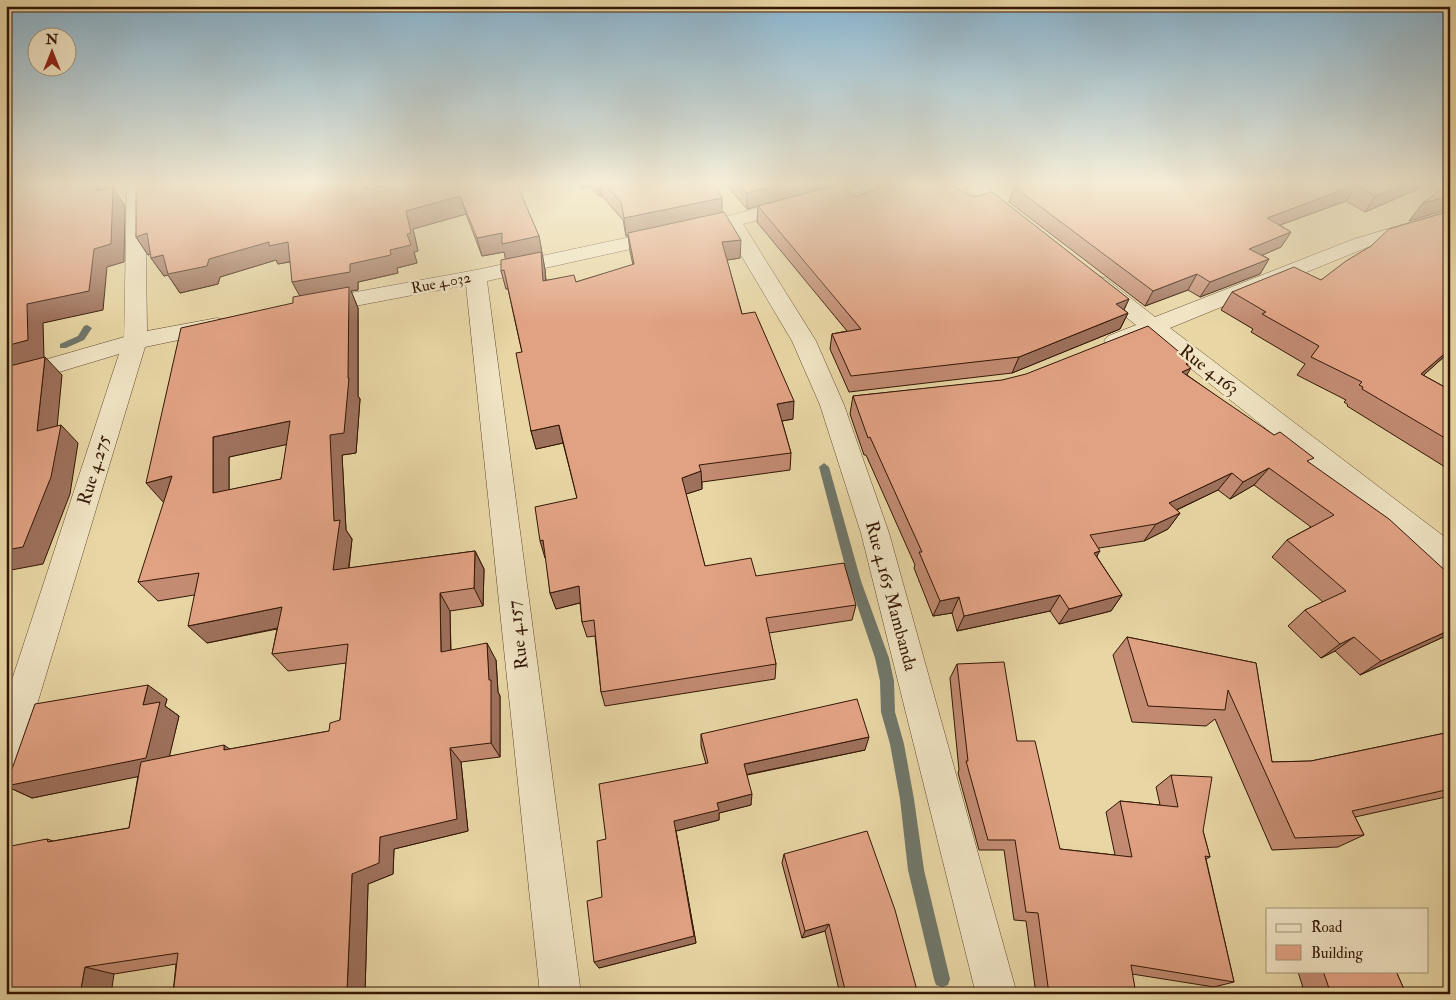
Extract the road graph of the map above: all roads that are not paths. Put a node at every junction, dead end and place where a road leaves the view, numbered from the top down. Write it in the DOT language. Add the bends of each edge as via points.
graph roads {
  1 [pos="136,229"];
  2 [pos="696,229"];
  3 [pos="736,229"];
  4 [pos="1410,229"];
  5 [pos="1083,272"];
  6 [pos="476,277"];
  7 [pos="301,310"];
  8 [pos="232,322"];
  9 [pos="1153,326"];
  10 [pos="135,341"];
  11 [pos="1099,348"];
  12 [pos="6,380"];
  13 [pos="1450,558"];
  14 [pos="6,751"];
  15 [pos="560,994"];
  16 [pos="997,994"];
  1 -- 10 [label="street, Rue 4.275"];
  2 -- 6 [label="street, Rue 4.032"];
  3 -- 16 [label="street, Rue 4.165 Mambanda" via="842,404"];
  4 -- 9 [label="street" via="1361,243"];
  5 -- 9 [label="street, Rue 4.163"];
  6 -- 7 [label="street, Rue 4.032"];
  6 -- 15 [label="street, Rue 4.157"];
  8 -- 10 [label="street"];
  9 -- 11 [label="street"];
  9 -- 13 [label="street, Rue 4.163"];
  10 -- 12 [label="street"];
  10 -- 14 [label="street, Rue 4.275"];
}
